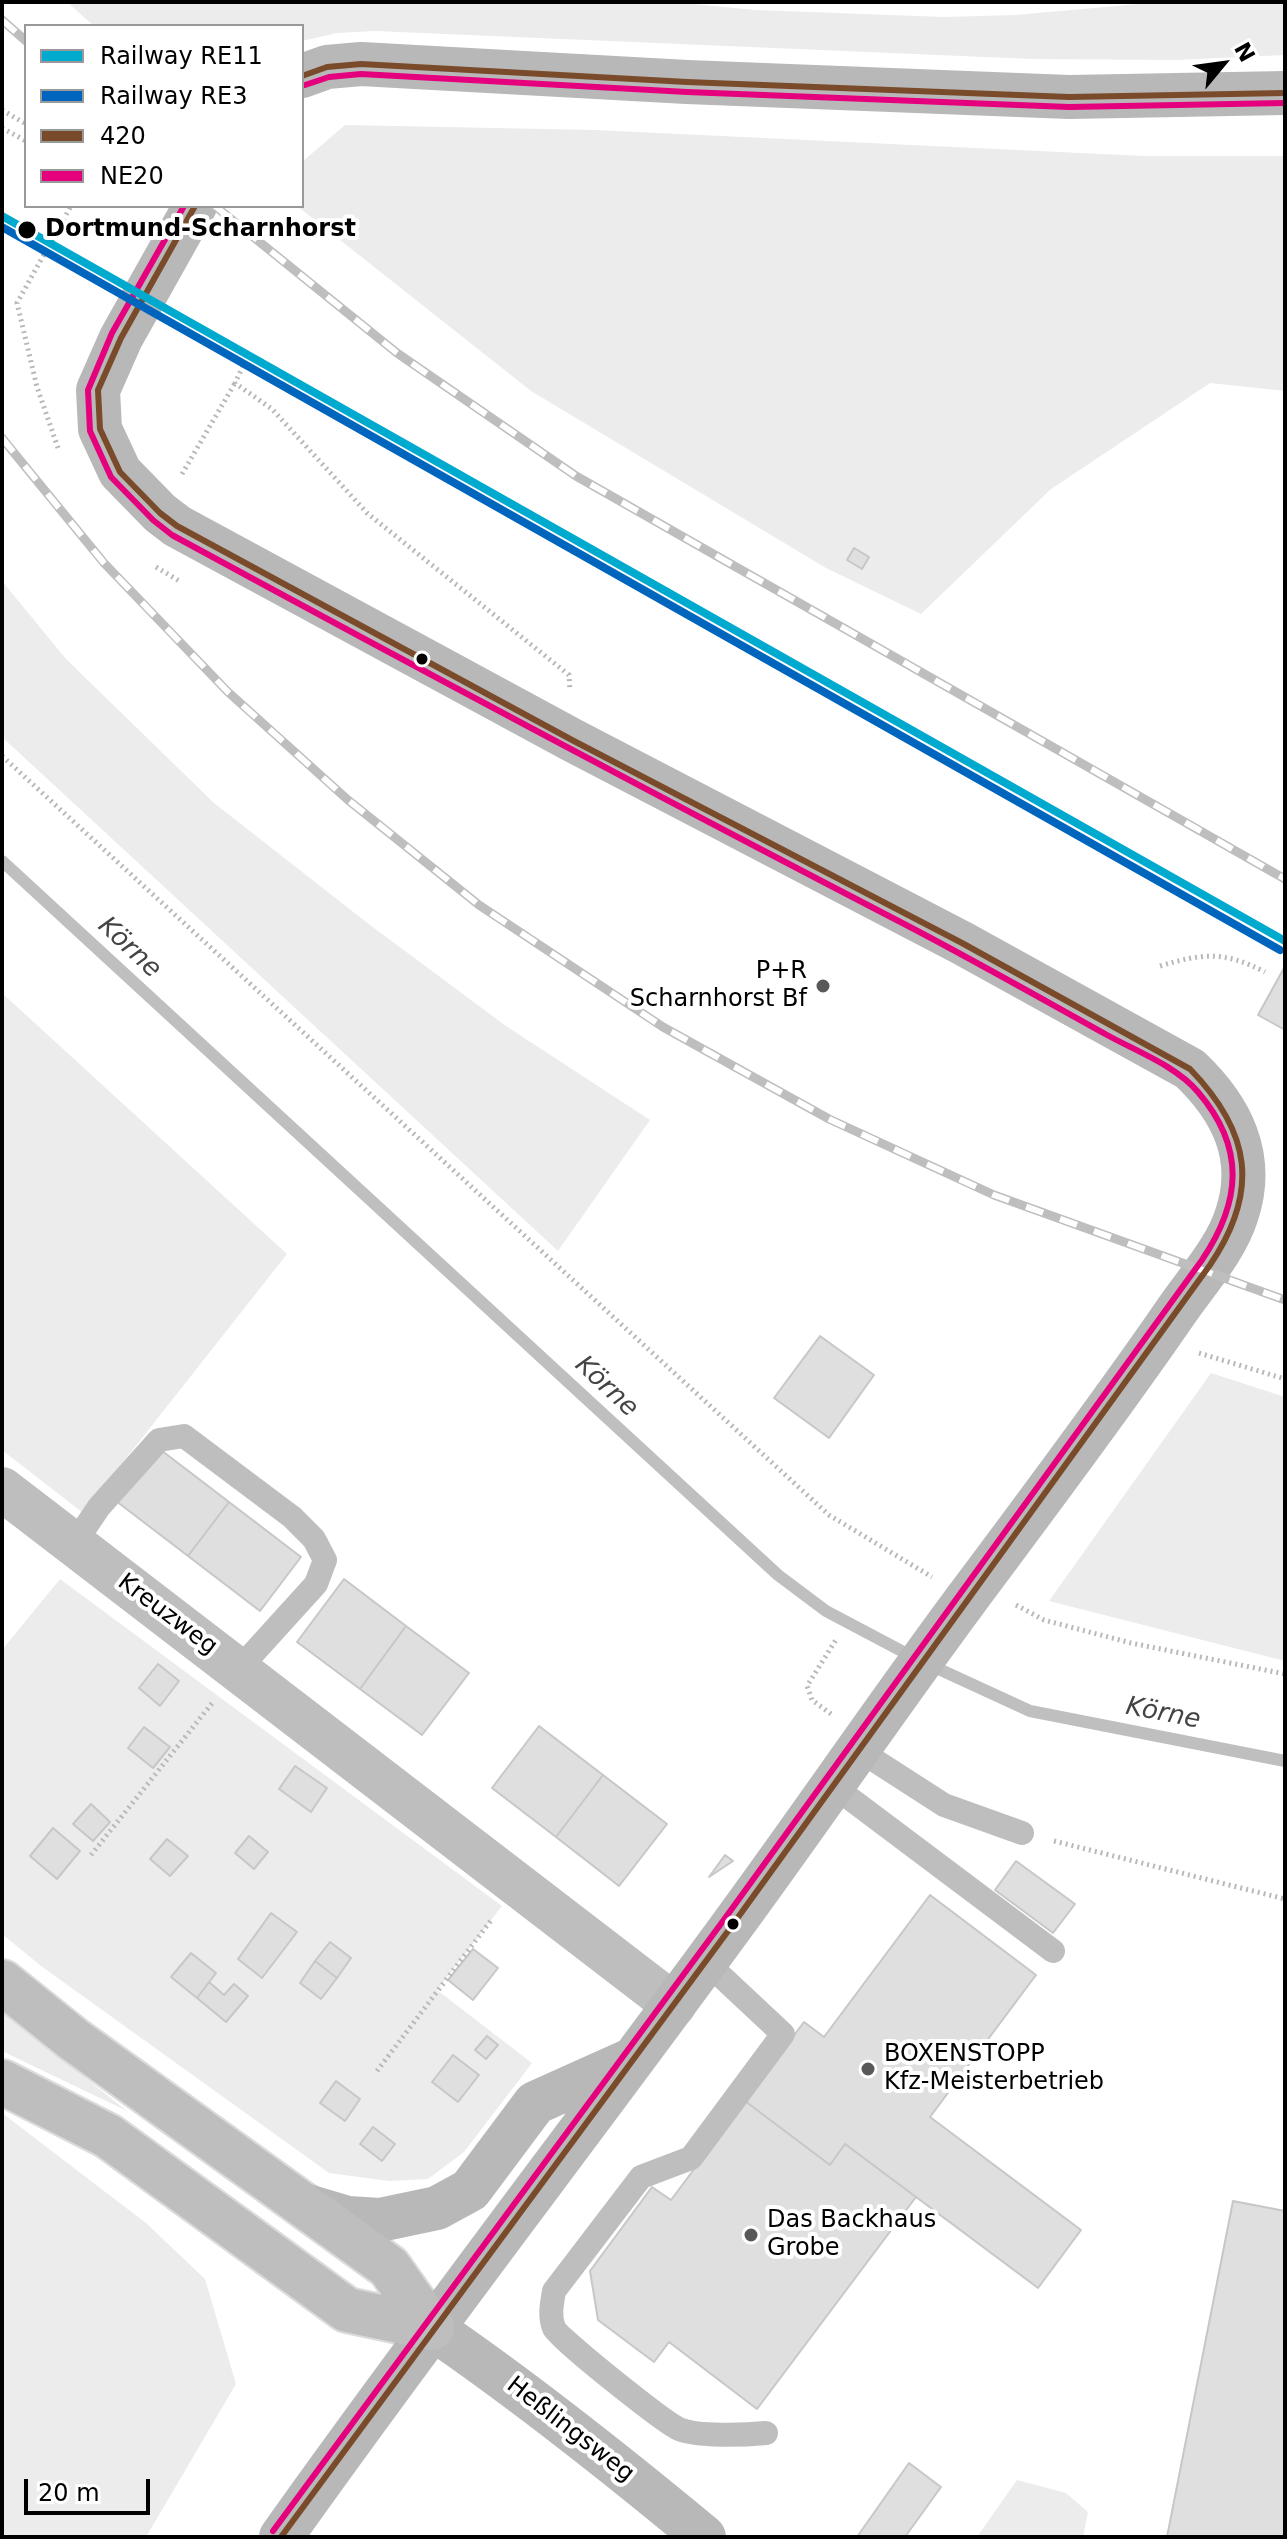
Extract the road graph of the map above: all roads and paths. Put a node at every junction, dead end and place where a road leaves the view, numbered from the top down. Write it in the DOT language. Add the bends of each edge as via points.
graph roads {
  1 [pos="304,75"];
  2 [pos="1285,93"];
  3 [pos="2,110"];
  4 [pos="24,123"];
  5 [pos="2,128"];
  6 [pos="24,140"];
  7 [pos="70,208"];
  8 [pos="194,208"];
  9 [pos="243,366"];
  10 [pos="235,383"];
  11 [pos="37,387"];
  12 [pos="186,466"];
  13 [pos="572,740"];
  14 [pos="2,756"];
  15 [pos="1160,966"];
  16 [pos="1265,972"];
  17 [pos="1156,1340"];
  18 [pos="1285,1379"];
  19 [pos="2,1489"];
  20 [pos="74,1544"];
  21 [pos="910,1563"];
  22 [pos="981,1580"];
  23 [pos="837,1638"];
  24 [pos="238,1670"];
  25 [pos="1285,1674"];
  26 [pos="845,1732"];
  27 [pos="832,1785"];
  28 [pos="1022,1833"];
  29 [pos="91,1855"];
  30 [pos="518,1885"];
  31 [pos="1285,1899"];
  32 [pos="1053,1951"];
  33 [pos="706,1962"];
  34 [pos="2,1982"];
  35 [pos="674,2005"];
  36 [pos="635,2058"];
  37 [pos="377,2071"];
  38 [pos="2,2082"];
  39 [pos="304,2205"];
  40 [pos="432,2328"];
  41 [pos="766,2433"];
  42 [pos="281,2537"];
  43 [pos="704,2537"];
  1 -- 2 [label="main road" via="361,64 1069,97"];
  3 -- 4 [label="path"];
  5 -- 6 [label="path"];
  7 -- 11 [label="path" via="17,303"];
  8 -- 13 [label="main road" via="98,390 100,429 120,472 177,526"];
  9 -- 10 [label="path"];
  10 -- 12 [label="path"];
  10 -- 13 [label="path" via="272,409 367,513 569,675"];
  13 -- 17 [label="main road" via="962,943 1190,1069 1210,1088 1241,1147 1238,1213 1217,1254"];
  14 -- 21 [label="path" via="829,1515"];
  15 -- 16 [label="path" via="1226,955"];
  17 -- 18 [label="path"];
  17 -- 22 [label="main road"];
  19 -- 20 [label="main road, Kreuzweg"];
  20 -- 24 [label="main road, Kreuzweg"];
  20 -- 24 [label="lane" via="99,1507 159,1440 184,1436 243,1479 292,1517 314,1539 325,1560 316,1584"];
  22 -- 25 [label="path" via="1044,1620"];
  22 -- 26 [label="main road" via="898,1695"];
  23 -- 26 [label="path" via="807,1686 812,1700"];
  24 -- 29 [label="path"];
  24 -- 30 [label="main road, Kreuzweg"];
  26 -- 27 [label="main road"];
  26 -- 28 [label="lane" via="944,1805"];
  27 -- 32 [label="lane"];
  27 -- 33 [label="main road"];
  28 -- 31 [label="path"];
  30 -- 35 [label="main road, Kreuzweg"];
  30 -- 37 [label="path"];
  33 -- 35 [label="main road"];
  33 -- 41 [label="lane" via="783,2034 691,2158 641,2177 554,2291 550,2310 554,2329 573,2350 680,2430"];
  34 -- 39 [label="main road"];
  35 -- 36 [label="main road"];
  36 -- 39 [label="main road" via="535,2103 470,2190 437,2208 380,2220 348,2218"];
  36 -- 40 [label="main road"];
  38 -- 40 [label="main road" via="108,2136 347,2310"];
  39 -- 40 [label="main road" via="389,2267"];
  40 -- 42 [label="main road"];
  40 -- 43 [label="main road, Heßlingsweg" via="608,2458"];
}
